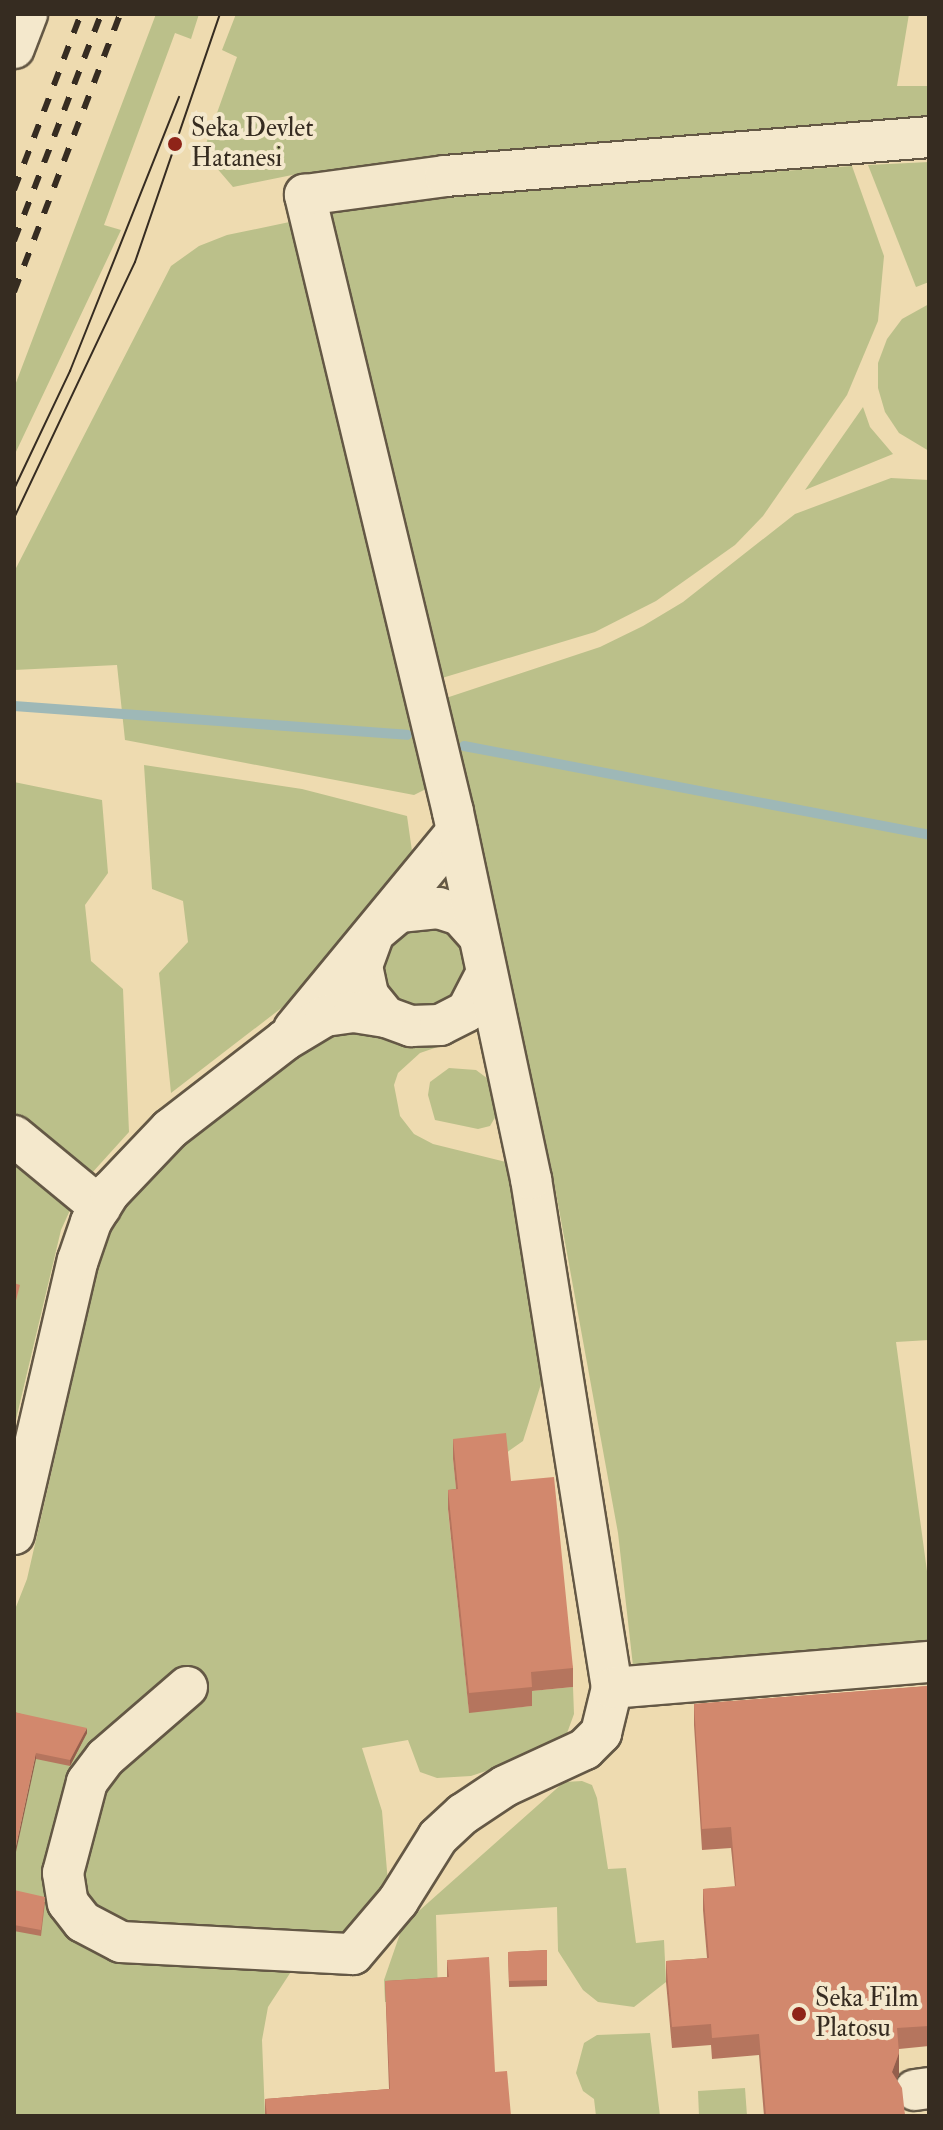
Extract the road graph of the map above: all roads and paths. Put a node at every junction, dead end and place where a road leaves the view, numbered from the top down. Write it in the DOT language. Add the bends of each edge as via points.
graph roads {
  1 [pos="27,14"];
  2 [pos="14,48"];
  3 [pos="929,137"];
  4 [pos="457,831"];
  5 [pos="374,933"];
  6 [pos="477,934"];
  7 [pos="486,974"];
  8 [pos="386,1017"];
  9 [pos="285,1040"];
  10 [pos="14,1136"];
  11 [pos="100,1207"];
  12 [pos="14,1534"];
  13 [pos="929,1662"];
  14 [pos="187,1687"];
  15 [pos="612,1688"];
  1 -- 2 [label="street"];
  3 -- 4 [label="street" via="445,176 305,195"];
  4 -- 5 [label="street"];
  4 -- 6 [label="street"];
  5 -- 6 [label="street" via="399,912 438,908 460,915"];
  5 -- 8 [label="street" via="362,966 368,995"];
  5 -- 9 [label="street"];
  6 -- 7 [label="street"];
  7 -- 8 [label="street" via="467,1011 440,1025 411,1026"];
  7 -- 15 [label="street" via="531,1179"];
  8 -- 9 [label="street" via="354,1012 325,1016"];
  9 -- 11 [label="street" via="170,1129"];
  10 -- 11 [label="street"];
  11 -- 12 [label="street" via="78,1260"];
  13 -- 15 [label="street"];
  14 -- 15 [label="street" via="105,1758 87,1782 63,1873 68,1903 92,1929 121,1942 353,1954 398,1901 438,1837 463,1814 505,1786 585,1749 601,1733"];
}
